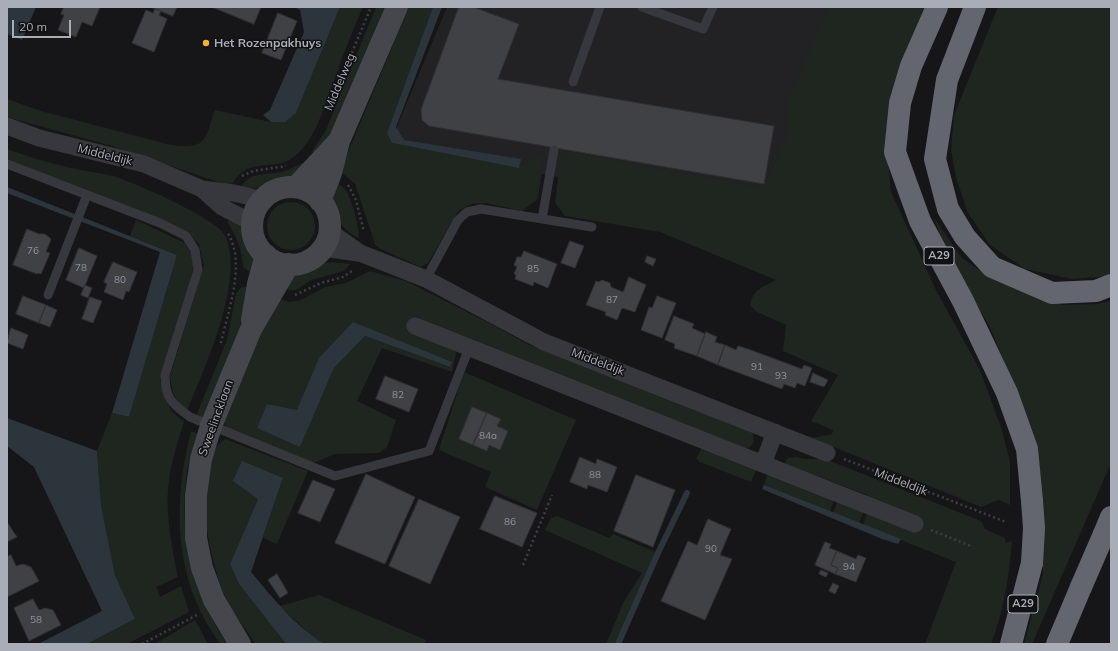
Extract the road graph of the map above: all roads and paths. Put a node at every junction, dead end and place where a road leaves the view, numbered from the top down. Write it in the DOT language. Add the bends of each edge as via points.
graph roads {
  1 [pos="371,7"];
  2 [pos="397,7"];
  3 [pos="600,7"];
  4 [pos="642,7"];
  5 [pos="713,7"];
  6 [pos="937,7"];
  7 [pos="975,7"];
  8 [pos="347,66"];
  9 [pos="573,82"];
  10 [pos="7,126"];
  11 [pos="339,140"];
  12 [pos="554,150"];
  13 [pos="7,164"];
  14 [pos="296,187"];
  15 [pos="202,189"];
  16 [pos="87,195"];
  17 [pos="263,200"];
  18 [pos="320,200"];
  19 [pos="542,219"];
  20 [pos="253,223"];
  21 [pos="592,228"];
  22 [pos="226,230"];
  23 [pos="326,239"];
  24 [pos="266,255"];
  25 [pos="289,264"];
  26 [pos="236,276"];
  27 [pos="426,279"];
  28 [pos="1111,285"];
  29 [pos="48,295"];
  30 [pos="415,326"];
  31 [pos="251,329"];
  32 [pos="469,348"];
  33 [pos="211,426"];
  34 [pos="775,432"];
  35 [pos="827,453"];
  36 [pos="763,464"];
  37 [pos="552,495"];
  38 [pos="1006,522"];
  39 [pos="915,524"];
  40 [pos="1107,525"];
  41 [pos="971,546"];
  42 [pos="523,565"];
  43 [pos="197,615"];
  44 [pos="142,644"];
  45 [pos="240,644"];
  46 [pos="1011,644"];
  47 [pos="1056,644"];
  1 -- 8 [label="path, Middelweg"];
  2 -- 11 [label="main road, Middelweg"];
  3 -- 9 [label="lane"];
  4 -- 5 [label="lane" via="703,29"];
  6 -- 46 [label="highway, A29, bridge" via="906,81 900,103 895,152 920,221 963,301 1007,393 1027,449 1034,528 1032,563"];
  7 -- 28 [label="highway, A29" via="947,80 935,159 948,209 965,237 992,267 1052,292 1096,291"];
  10 -- 15 [label="street, Middeldijk" via="39,138 144,164"];
  11 -- 14 [label="main road, Middelweg"];
  11 -- 18 [label="main road, Middelweg" via="331,172"];
  12 -- 19 [label="lane"];
  13 -- 16 [label="lane"];
  14 -- 17 [label="main road" via="278,189"];
  14 -- 18 [label="main road"];
  15 -- 17 [label="street, Middeldijk"];
  15 -- 20 [label="street, Middeldijk" via="222,207"];
  16 -- 29 [label="lane"];
  16 -- 33 [label="lane" via="160,223 186,236 195,250 198,270 165,375 165,386 173,405 190,417"];
  17 -- 20 [label="main road" via="256,211"];
  18 -- 23 [label="main road" via="329,217"];
  19 -- 21 [label="lane"];
  19 -- 27 [label="lane" via="481,209 467,212 458,220"];
  20 -- 24 [label="main road" via="256,241"];
  22 -- 26 [label="path" via="235,252"];
  23 -- 25 [label="main road" via="311,259"];
  23 -- 27 [label="street, Middeldijk"];
  24 -- 25 [label="main road"];
  24 -- 31 [label="main road, Sweelincklaan" via="256,293"];
  25 -- 31 [label="main road, Sweelincklaan"];
  27 -- 34 [label="street, Middeldijk" via="544,342"];
  30 -- 32 [label="street"];
  31 -- 33 [label="main road, Sweelincklaan"];
  32 -- 33 [label="lane" via="429,451 335,476"];
  32 -- 36 [label="street"];
  33 -- 45 [label="main road, Sweelincklaan" via="201,459 196,495 196,538 202,568 214,600"];
  34 -- 35 [label="street, Middeldijk"];
  34 -- 36 [label="street"];
  35 -- 38 [label="path, Middeldijk"];
  36 -- 39 [label="street"];
  37 -- 42 [label="path"];
  39 -- 41 [label="path"];
  40 -- 47 [label="highway, bridge"];
  43 -- 44 [label="path"];
}
